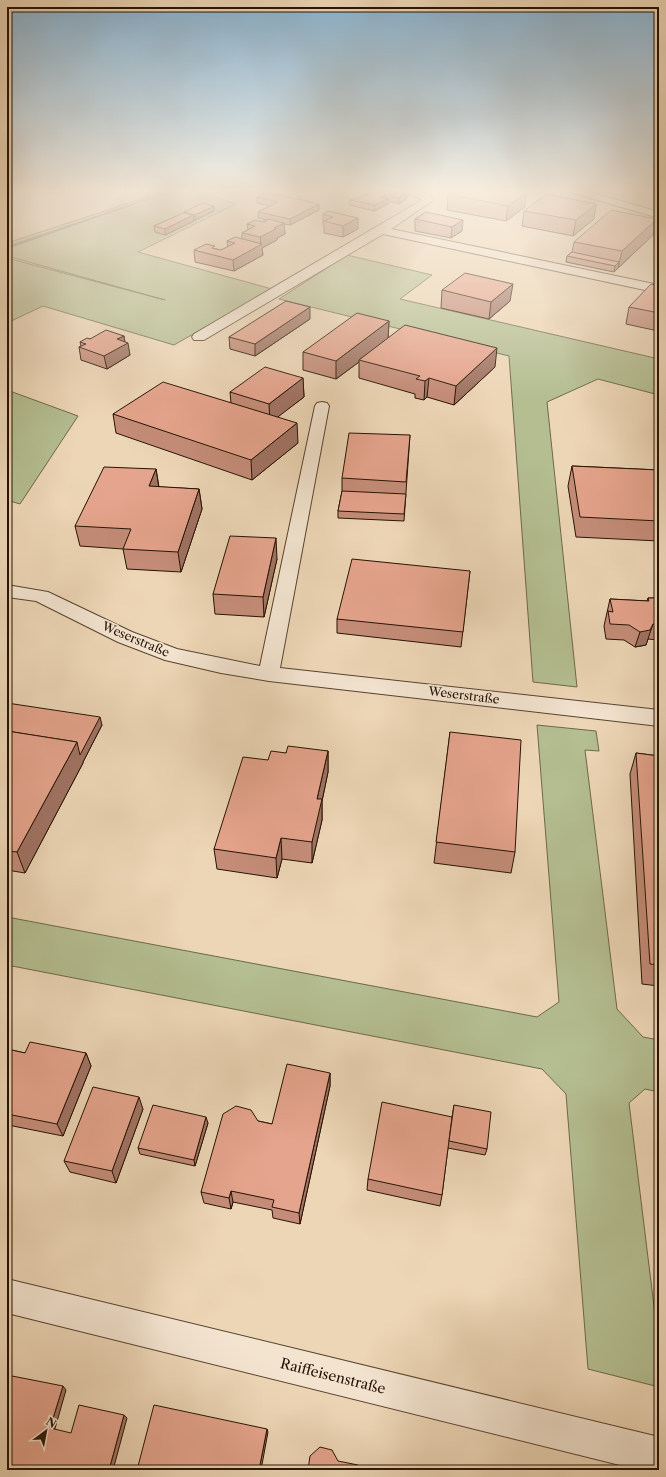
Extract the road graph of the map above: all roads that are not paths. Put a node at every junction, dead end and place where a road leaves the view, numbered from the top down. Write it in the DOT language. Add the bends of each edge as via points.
graph roads {
  1 [pos="330,260"];
  2 [pos="522,260"];
  3 [pos="659,289"];
  4 [pos="199,337"];
  5 [pos="322,406"];
  6 [pos="7,591"];
  7 [pos="269,674"];
  8 [pos="659,718"];
  9 [pos="7,1296"];
  10 [pos="659,1456"];
  1 -- 4 [label="street"];
  2 -- 3 [label="street"];
  5 -- 7 [label="street"];
  6 -- 7 [label="street, Weserstraße" via="41,596 125,637 172,655"];
  7 -- 8 [label="street, Weserstraße"];
  9 -- 10 [label="street, Raiffeisenstraße"];
}
